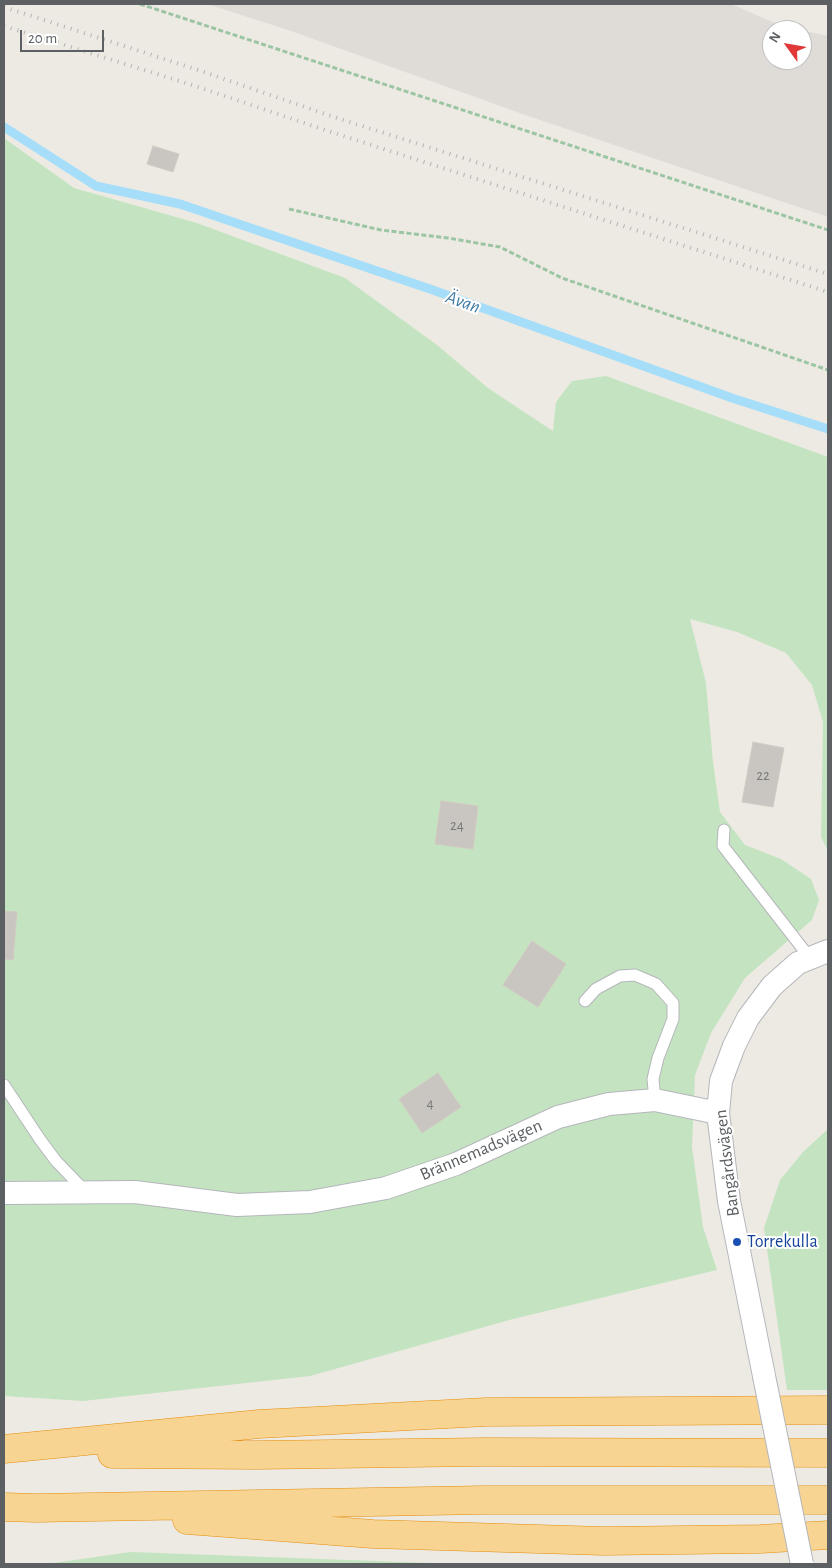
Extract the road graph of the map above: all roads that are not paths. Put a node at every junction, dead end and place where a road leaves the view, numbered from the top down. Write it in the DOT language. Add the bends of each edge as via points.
graph roads {
  1 [pos="724,830"];
  2 [pos="819,954"];
  3 [pos="585,1001"];
  4 [pos="4,1085"];
  5 [pos="656,1100"];
  6 [pos="718,1113"];
  7 [pos="86,1192"];
  8 [pos="4,1193"];
  9 [pos="828,1410"];
  10 [pos="4,1450"];
  11 [pos="828,1453"];
  12 [pos="4,1454"];
  13 [pos="828,1500"];
  14 [pos="4,1507"];
  15 [pos="36,1508"];
  16 [pos="828,1535"];
  17 [pos="802,1564"];
  1 -- 2 [label="lane" via="723,846"];
  2 -- 6 [label="street, Bangårdsvägen" via="798,963 772,986 748,1018 722,1081"];
  3 -- 5 [label="lane" via="596,989 620,976 635,975 656,984 673,1003 674,1018 653,1079"];
  4 -- 7 [label="lane" via="38,1138"];
  5 -- 6 [label="street, Brännemadsvägen"];
  5 -- 7 [label="street, Brännemadsvägen" via="609,1104 558,1118 456,1164 386,1188 310,1202 238,1205 135,1192"];
  6 -- 17 [label="street, Bangårdsvägen, bridge" via="729,1201"];
  7 -- 8 [label="street, Brännemadsvägen"];
  9 -- 10 [label="highway" via="486,1412 259,1424"];
  11 -- 12 [label="highway"];
  13 -- 15 [label="highway" via="455,1500"];
  14 -- 15 [label="highway"];
  15 -- 16 [label="highway" via="383,1535 604,1541"];
}
